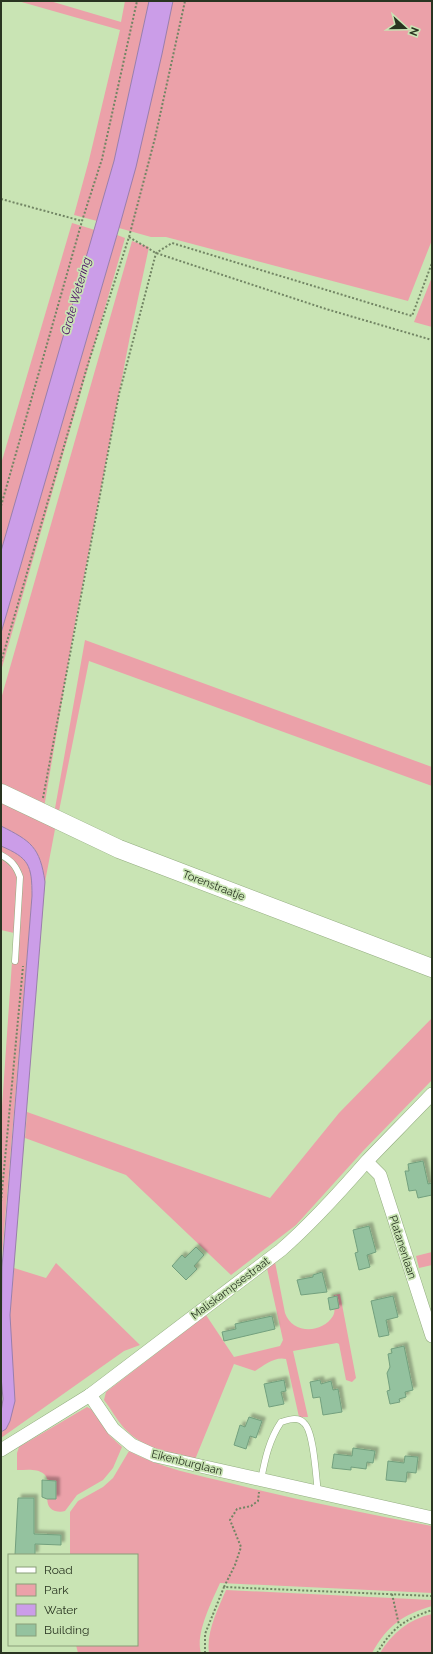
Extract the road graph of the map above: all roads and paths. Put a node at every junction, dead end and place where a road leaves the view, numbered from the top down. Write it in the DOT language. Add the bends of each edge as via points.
graph roads {
  1 [pos="137,1"];
  2 [pos="185,1"];
  3 [pos="1,199"];
  4 [pos="82,221"];
  5 [pos="129,237"];
  6 [pos="156,253"];
  7 [pos="432,263"];
  8 [pos="432,340"];
  9 [pos="1,506"];
  10 [pos="1,662"];
  11 [pos="1,793"];
  12 [pos="41,811"];
  13 [pos="1,855"];
  14 [pos="23,959"];
  15 [pos="14,961"];
  16 [pos="432,968"];
  17 [pos="432,1094"];
  18 [pos="367,1162"];
  19 [pos="1,1202"];
  20 [pos="432,1336"];
  21 [pos="90,1395"];
  22 [pos="1,1450"];
  23 [pos="261,1480"];
  24 [pos="318,1493"];
  25 [pos="432,1518"];
  26 [pos="224,1587"];
  27 [pos="392,1594"];
  28 [pos="432,1596"];
  29 [pos="432,1610"];
  30 [pos="399,1625"];
  31 [pos="205,1653"];
  32 [pos="377,1653"];
  1 -- 4 [label="path" via="102,159"];
  2 -- 5 [label="path" via="155,138"];
  3 -- 4 [label="path"];
  4 -- 9 [label="path"];
  5 -- 6 [label="path"];
  5 -- 10 [label="path" via="85,371"];
  6 -- 7 [label="path" via="172,243 412,316"];
  6 -- 8 [label="path" via="326,309"];
  6 -- 12 [label="path" via="119,394"];
  11 -- 12 [label="street, Torenstraatje"];
  12 -- 16 [label="street, Torenstraatje" via="119,849"];
  13 -- 15 [label="lane" via="17,868 20,877"];
  14 -- 19 [label="path"];
  17 -- 18 [label="street, Maliskampsestraat"];
  18 -- 20 [label="street, Platanenlaan" via="380,1175"];
  18 -- 21 [label="street, Maliskampsestraat" via="335,1198 281,1250"];
  21 -- 22 [label="street, Maliskampsestraat"];
  21 -- 23 [label="street, Eikenburglaan" via="113,1429 132,1445 156,1456"];
  23 -- 24 [label="street, Eikenburglaan"];
  23 -- 24 [label="lane" via="273,1434 281,1422 292,1418 304,1422 310,1432"];
  23 -- 26 [label="path" via="258,1501 251,1506 237,1509 230,1520 241,1547"];
  24 -- 25 [label="street, Eikenburglaan"];
  26 -- 27 [label="path"];
  26 -- 31 [label="path" via="205,1634"];
  27 -- 28 [label="path"];
  27 -- 30 [label="path"];
  29 -- 30 [label="path"];
  30 -- 32 [label="path"];
}
